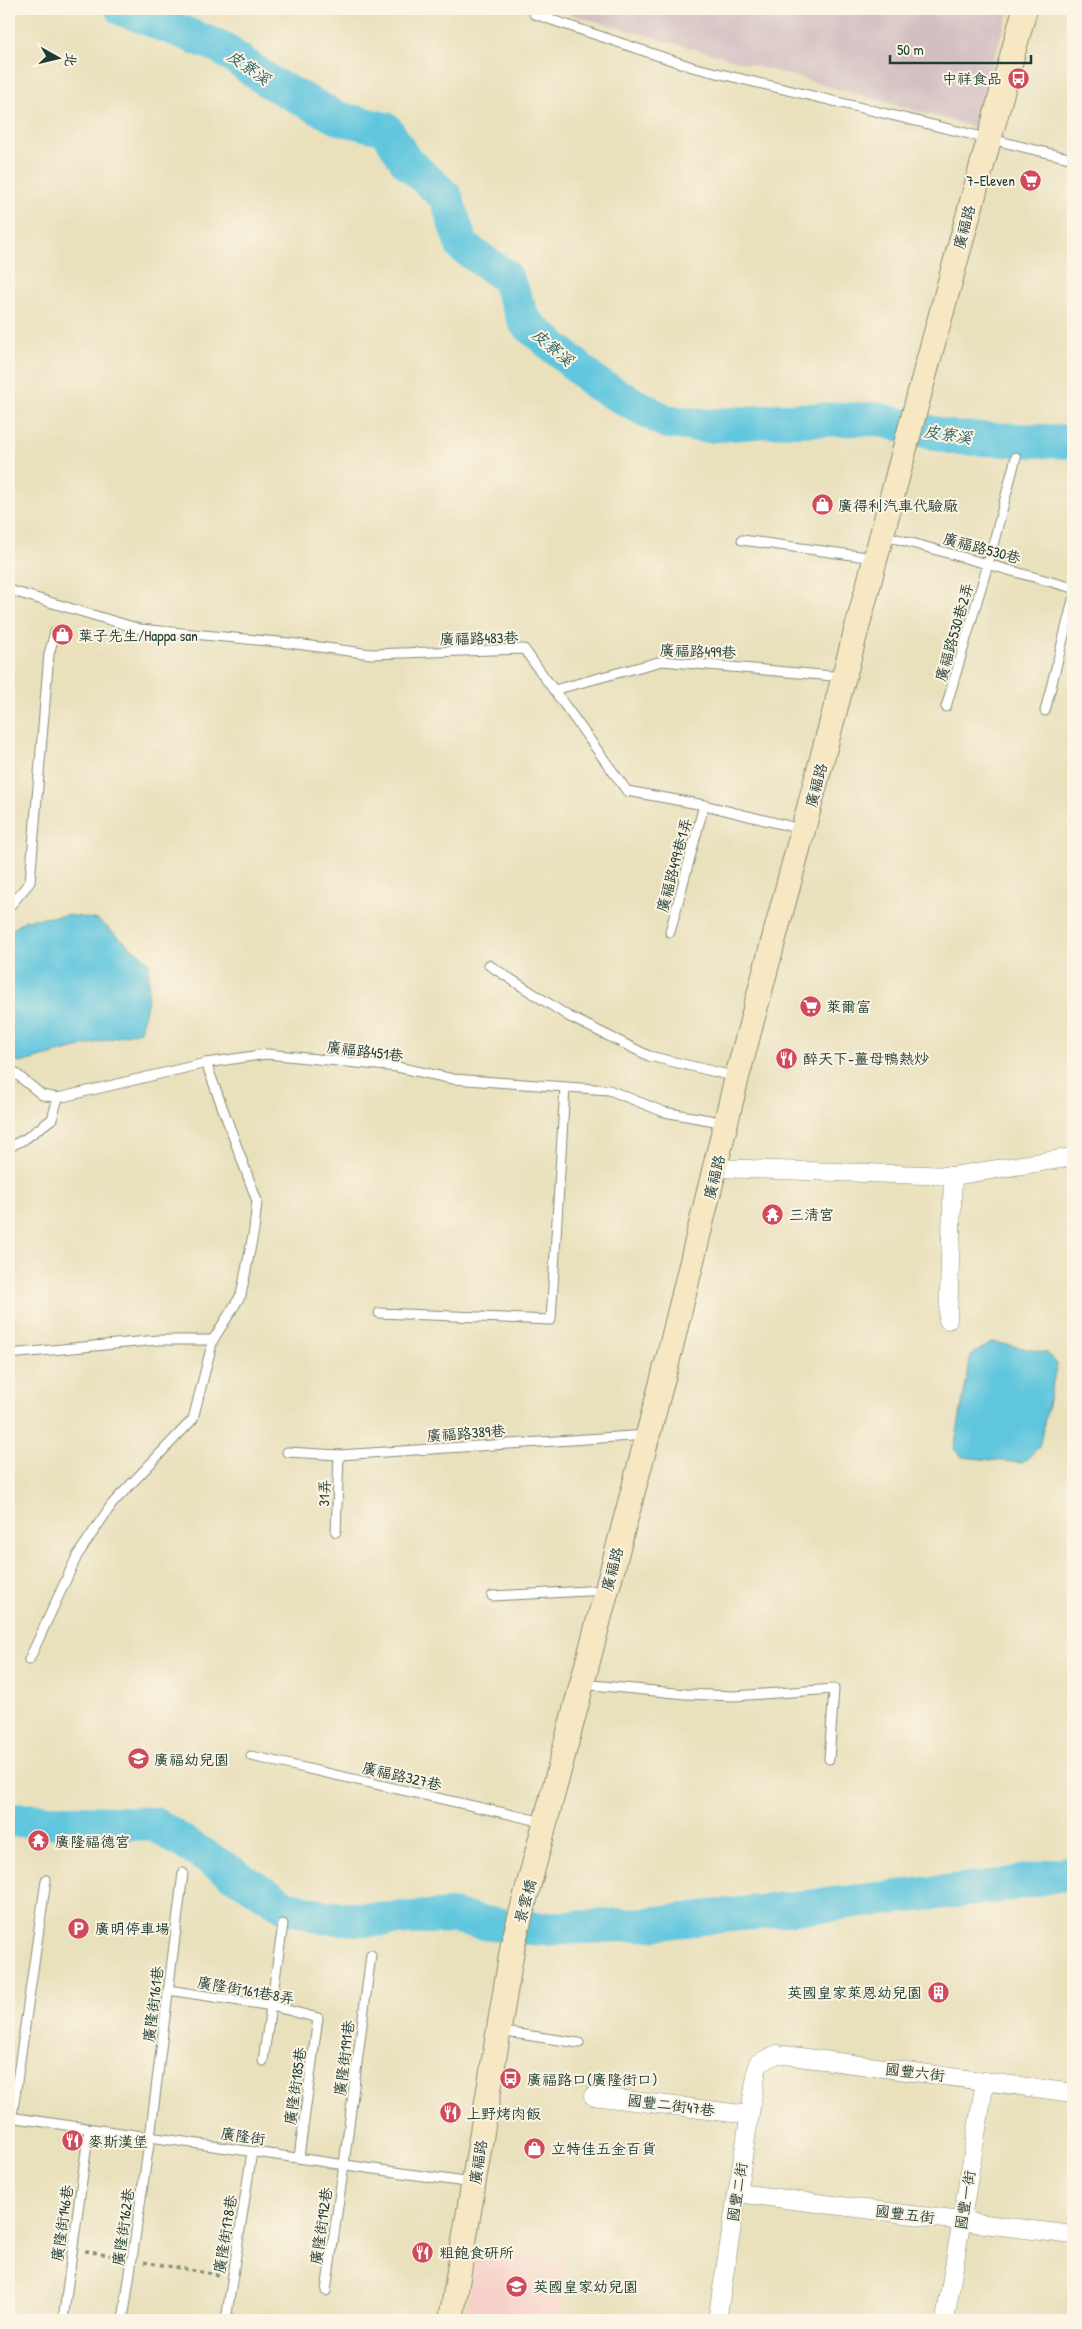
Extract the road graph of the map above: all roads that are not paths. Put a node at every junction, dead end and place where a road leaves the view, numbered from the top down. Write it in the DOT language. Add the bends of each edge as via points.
graph roads {
  1 [pos="1025,9"];
  2 [pos="534,14"];
  3 [pos="988,139"];
  4 [pos="1073,159"];
  5 [pos="1016,457"];
  6 [pos="882,535"];
  7 [pos="742,540"];
  8 [pos="876,559"];
  9 [pos="988,564"];
  10 [pos="1073,588"];
  11 [pos="9,590"];
  12 [pos="1073,600"];
  13 [pos="55,632"];
  14 [pos="845,677"];
  15 [pos="554,690"];
  16 [pos="946,706"];
  17 [pos="1045,711"];
  18 [pos="704,806"];
  19 [pos="804,830"];
  20 [pos="9,907"];
  21 [pos="670,932"];
  22 [pos="489,965"];
  23 [pos="206,1063"];
  24 [pos="9,1068"];
  25 [pos="737,1077"];
  26 [pos="565,1087"];
  27 [pos="58,1098"];
  28 [pos="727,1124"];
  29 [pos="9,1147"];
  30 [pos="1073,1157"];
  31 [pos="716,1168"];
  32 [pos="953,1176"];
  33 [pos="378,1313"];
  34 [pos="948,1320"];
  35 [pos="213,1340"];
  36 [pos="9,1354"];
  37 [pos="648,1435"];
  38 [pos="287,1452"];
  39 [pos="339,1455"];
  40 [pos="336,1532"];
  41 [pos="606,1590"];
  42 [pos="492,1596"];
  43 [pos="29,1660"];
  44 [pos="582,1684"];
  45 [pos="251,1756"];
  46 [pos="828,1759"];
  47 [pos="546,1822"];
  48 [pos="537,1858"];
  49 [pos="183,1874"];
  50 [pos="46,1880"];
  51 [pos="283,1924"];
  52 [pos="513,1944"];
  53 [pos="371,1955"];
  54 [pos="168,1990"];
  55 [pos="272,2006"];
  56 [pos="318,2018"];
  57 [pos="499,2031"];
  58 [pos="579,2042"];
  59 [pos="263,2061"];
  60 [pos="758,2063"];
  61 [pos="985,2081"];
  62 [pos="1073,2093"];
  63 [pos="593,2096"];
  64 [pos="749,2115"];
  65 [pos="10,2117"];
  66 [pos="88,2128"];
  67 [pos="150,2137"];
  68 [pos="9,2138"];
  69 [pos="252,2152"];
  70 [pos="299,2157"];
  71 [pos="344,2164"];
  72 [pos="474,2183"];
  73 [pos="737,2193"];
  74 [pos="961,2222"];
  75 [pos="1073,2235"];
  76 [pos="326,2291"];
  77 [pos="63,2320"];
  78 [pos="123,2320"];
  79 [pos="226,2320"];
  80 [pos="451,2320"];
  81 [pos="717,2320"];
  82 [pos="945,2320"];
  1 -- 3 [label="street, 廣福路"];
  2 -- 3 [label="lane" via="692,67"];
  3 -- 4 [label="lane"];
  3 -- 6 [label="street, 廣福路"];
  5 -- 9 [label="lane, 廣福路530巷2弄"];
  6 -- 8 [label="street, 廣福路"];
  6 -- 9 [label="lane, 廣福路530巷"];
  7 -- 8 [label="lane"];
  8 -- 14 [label="street, 廣福路"];
  9 -- 10 [label="lane, 廣福路530巷"];
  9 -- 16 [label="lane, 廣福路530巷2弄"];
  11 -- 15 [label="lane, 廣福路483巷" via="140,629 371,654 524,649"];
  12 -- 17 [label="lane"];
  13 -- 20 [label="lane" via="49,654 30,882"];
  14 -- 15 [label="lane, 廣福路499巷" via="662,661"];
  14 -- 19 [label="street, 廣福路"];
  15 -- 18 [label="lane, 廣福路483巷" via="627,791"];
  18 -- 19 [label="lane, 廣福路483巷"];
  18 -- 21 [label="lane, 廣福路499巷1弄"];
  19 -- 25 [label="street, 廣福路"];
  22 -- 25 [label="lane" via="568,1016 649,1056"];
  23 -- 26 [label="lane, 廣福路451巷" via="267,1054 397,1067 453,1079"];
  23 -- 27 [label="lane, 廣福路451巷"];
  23 -- 35 [label="lane" via="257,1201 242,1295"];
  24 -- 27 [label="lane" via="42,1095"];
  25 -- 28 [label="street, 廣福路"];
  26 -- 28 [label="lane, 廣福路451巷" via="609,1090 664,1112"];
  26 -- 33 [label="lane" via="551,1320"];
  27 -- 29 [label="lane" via="52,1119"];
  28 -- 31 [label="street, 廣福路"];
  30 -- 32 [label="street"];
  31 -- 32 [label="street"];
  31 -- 37 [label="street, 廣福路"];
  32 -- 34 [label="street"];
  35 -- 36 [label="lane" via="158,1340"];
  35 -- 43 [label="lane" via="193,1419 112,1504 77,1556"];
  37 -- 39 [label="lane, 廣福路389巷"];
  37 -- 41 [label="street, 廣福路"];
  38 -- 39 [label="lane, 廣福路389巷"];
  39 -- 40 [label="lane, 31弄"];
  41 -- 42 [label="lane"];
  41 -- 44 [label="street, 廣福路"];
  44 -- 46 [label="lane" via="734,1696 834,1689"];
  44 -- 47 [label="street, 廣福路"];
  45 -- 47 [label="lane, 廣福路327巷"];
  47 -- 48 [label="street, 廣福路"];
  48 -- 52 [label="street, 景雲橋"];
  49 -- 54 [label="lane, 廣隆街161巷"];
  50 -- 65 [label="lane"];
  51 -- 55 [label="lane"];
  52 -- 57 [label="street, 廣福路"];
  53 -- 71 [label="lane, 廣隆街191巷"];
  54 -- 55 [label="lane, 廣隆街161巷8弄"];
  54 -- 67 [label="lane, 廣隆街161巷"];
  55 -- 56 [label="lane, 廣隆街161巷8弄"];
  55 -- 59 [label="lane"];
  56 -- 70 [label="lane, 廣隆街185巷"];
  57 -- 58 [label="lane"];
  57 -- 72 [label="street, 廣福路"];
  60 -- 61 [label="street, 國豐六街" via="777,2054"];
  60 -- 64 [label="street, 國豐二街"];
  61 -- 62 [label="street, 國豐六街"];
  61 -- 74 [label="street, 國豐一街"];
  63 -- 64 [label="street, 國豐二街47巷"];
  64 -- 73 [label="street, 國豐二街"];
  65 -- 66 [label="lane, 廣隆街"];
  65 -- 68 [label="lane"];
  66 -- 67 [label="lane, 廣隆街"];
  66 -- 77 [label="lane, 廣隆街146巷"];
  67 -- 69 [label="lane, 廣隆街"];
  67 -- 78 [label="lane, 廣隆街162巷"];
  69 -- 70 [label="lane, 廣隆街"];
  69 -- 79 [label="lane, 廣隆街178巷"];
  70 -- 71 [label="lane, 廣隆街"];
  71 -- 72 [label="lane, 廣隆街"];
  71 -- 76 [label="lane, 廣隆街192巷"];
  72 -- 80 [label="street, 廣福路"];
  73 -- 74 [label="street, 國豐五街"];
  73 -- 81 [label="street, 國豐二街"];
  74 -- 75 [label="street, 國豐五街"];
  74 -- 82 [label="street, 國豐一街"];
}
